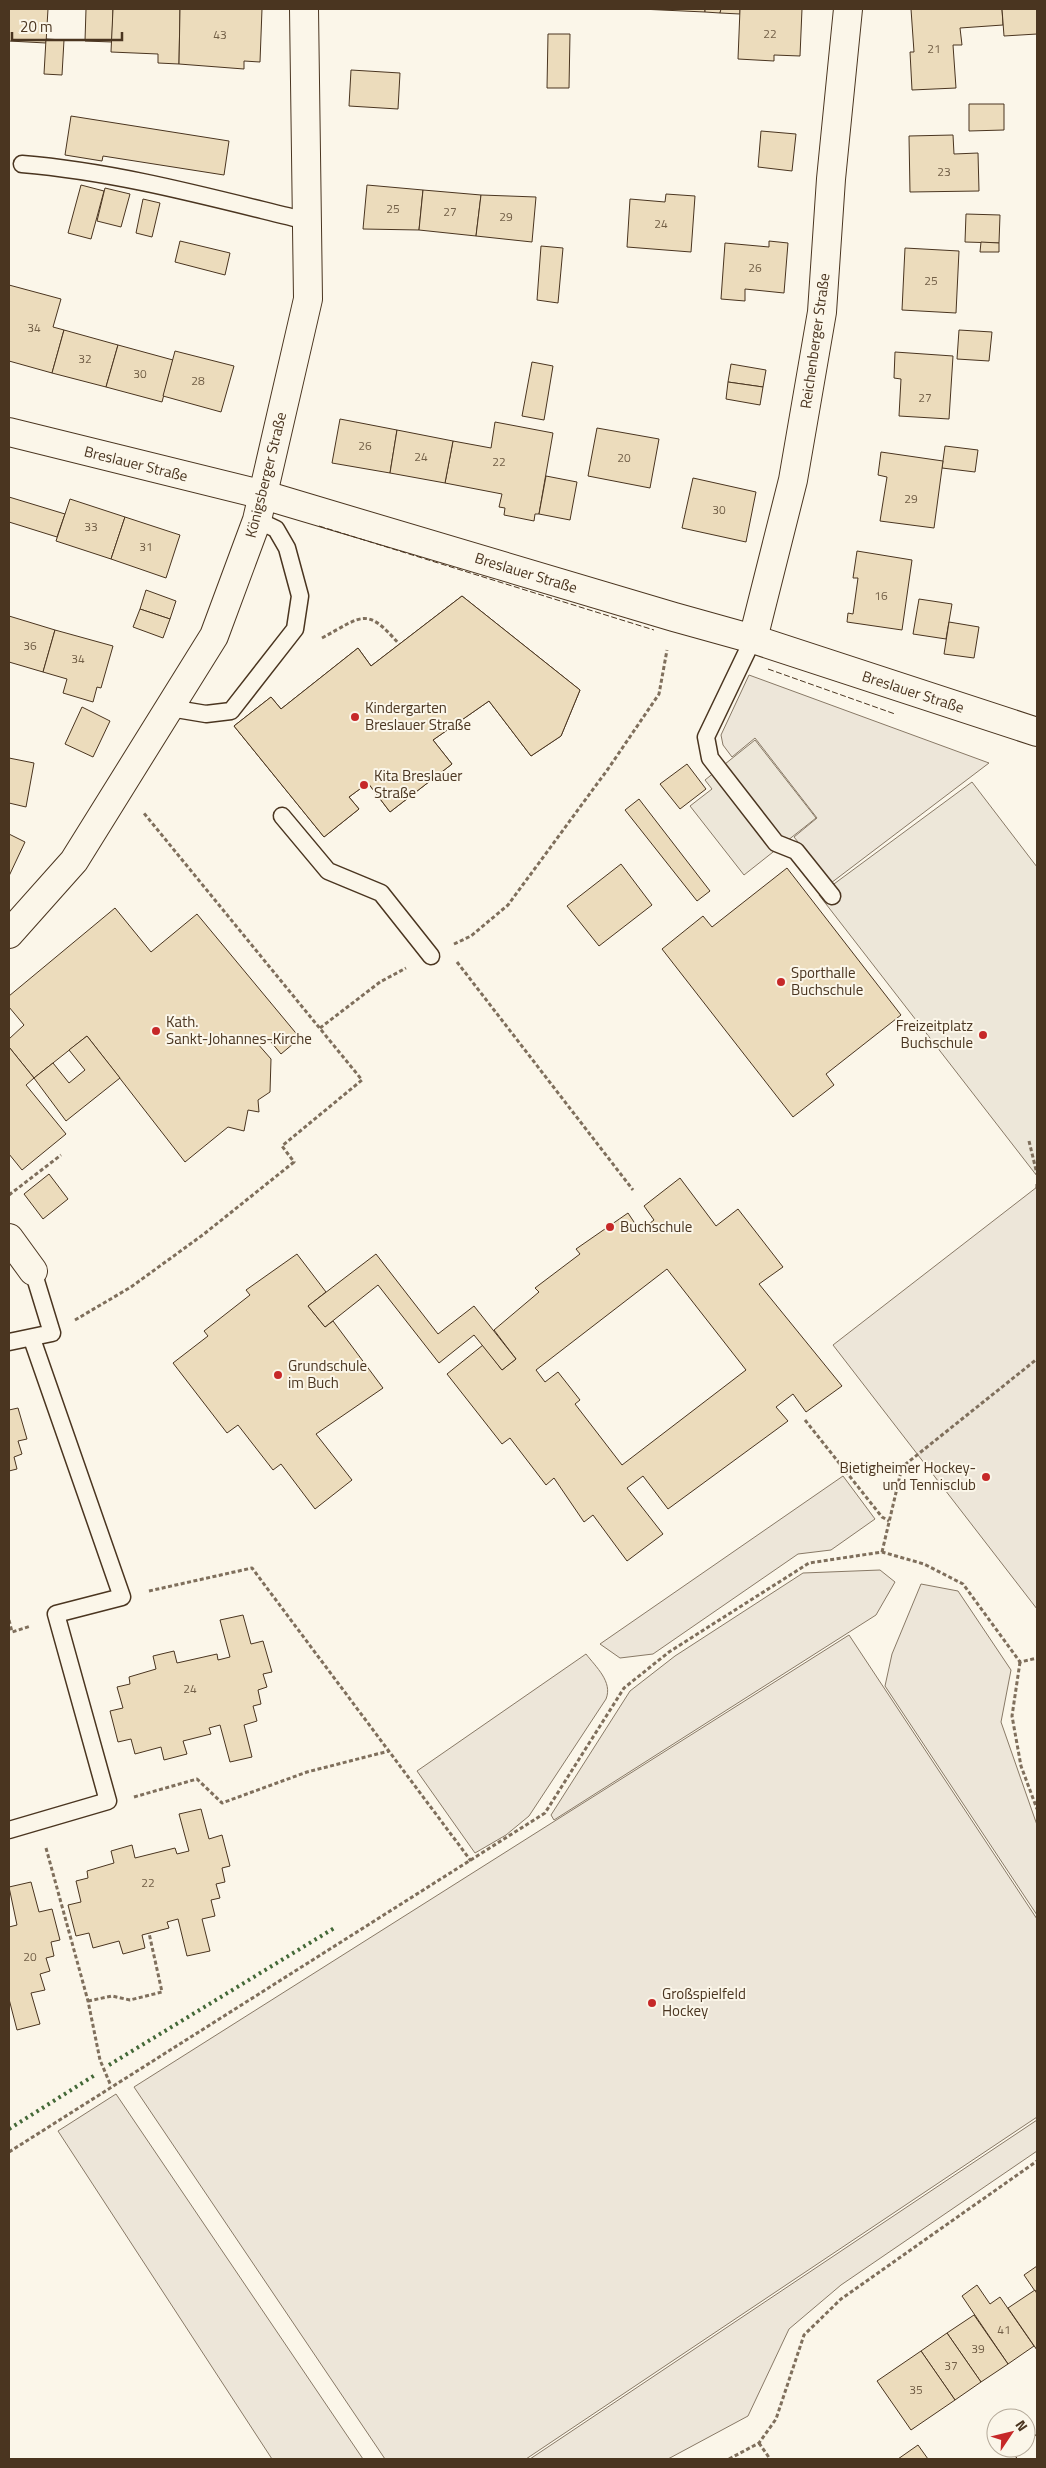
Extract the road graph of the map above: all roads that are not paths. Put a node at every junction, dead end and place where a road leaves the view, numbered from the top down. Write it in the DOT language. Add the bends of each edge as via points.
graph roads {
  1 [pos="304,9"];
  2 [pos="848,9"];
  3 [pos="22,164"];
  4 [pos="307,221"];
  5 [pos="9,432"];
  6 [pos="261,507"];
  7 [pos="753,639"];
  8 [pos="170,708"];
  9 [pos="1037,732"];
  10 [pos="282,816"];
  11 [pos="832,896"];
  12 [pos="9,934"];
  13 [pos="431,956"];
  14 [pos="9,1238"];
  15 [pos="33,1271"];
  16 [pos="32,1339"];
  17 [pos="9,1342"];
  18 [pos="9,1830"];
  1 -- 4 [label="street, Königsberger Straße"];
  2 -- 7 [label="street, Reichenberger Straße" via="822,312 793,480"];
  3 -- 4 [label="lane" via="70,168 154,184"];
  4 -- 6 [label="street, Königsberger Straße" via="308,299"];
  5 -- 6 [label="street, Breslauer Straße"];
  6 -- 7 [label="street, Breslauer Straße"];
  6 -- 8 [label="street, Königsberger Straße" via="214,636"];
  6 -- 8 [label="lane" via="287,548 300,596 295,629 231,711 206,714"];
  7 -- 9 [label="street, Breslauer Straße"];
  7 -- 11 [label="lane" via="706,737 710,758 776,843 796,851"];
  8 -- 12 [label="street, Königsberger Straße" via="74,861"];
  10 -- 13 [label="lane" via="328,871 381,894"];
  14 -- 15 [label="street"];
  15 -- 16 [label="lane" via="52,1333"];
  16 -- 17 [label="lane"];
  16 -- 18 [label="lane" via="122,1597 56,1614 108,1802"];
}
